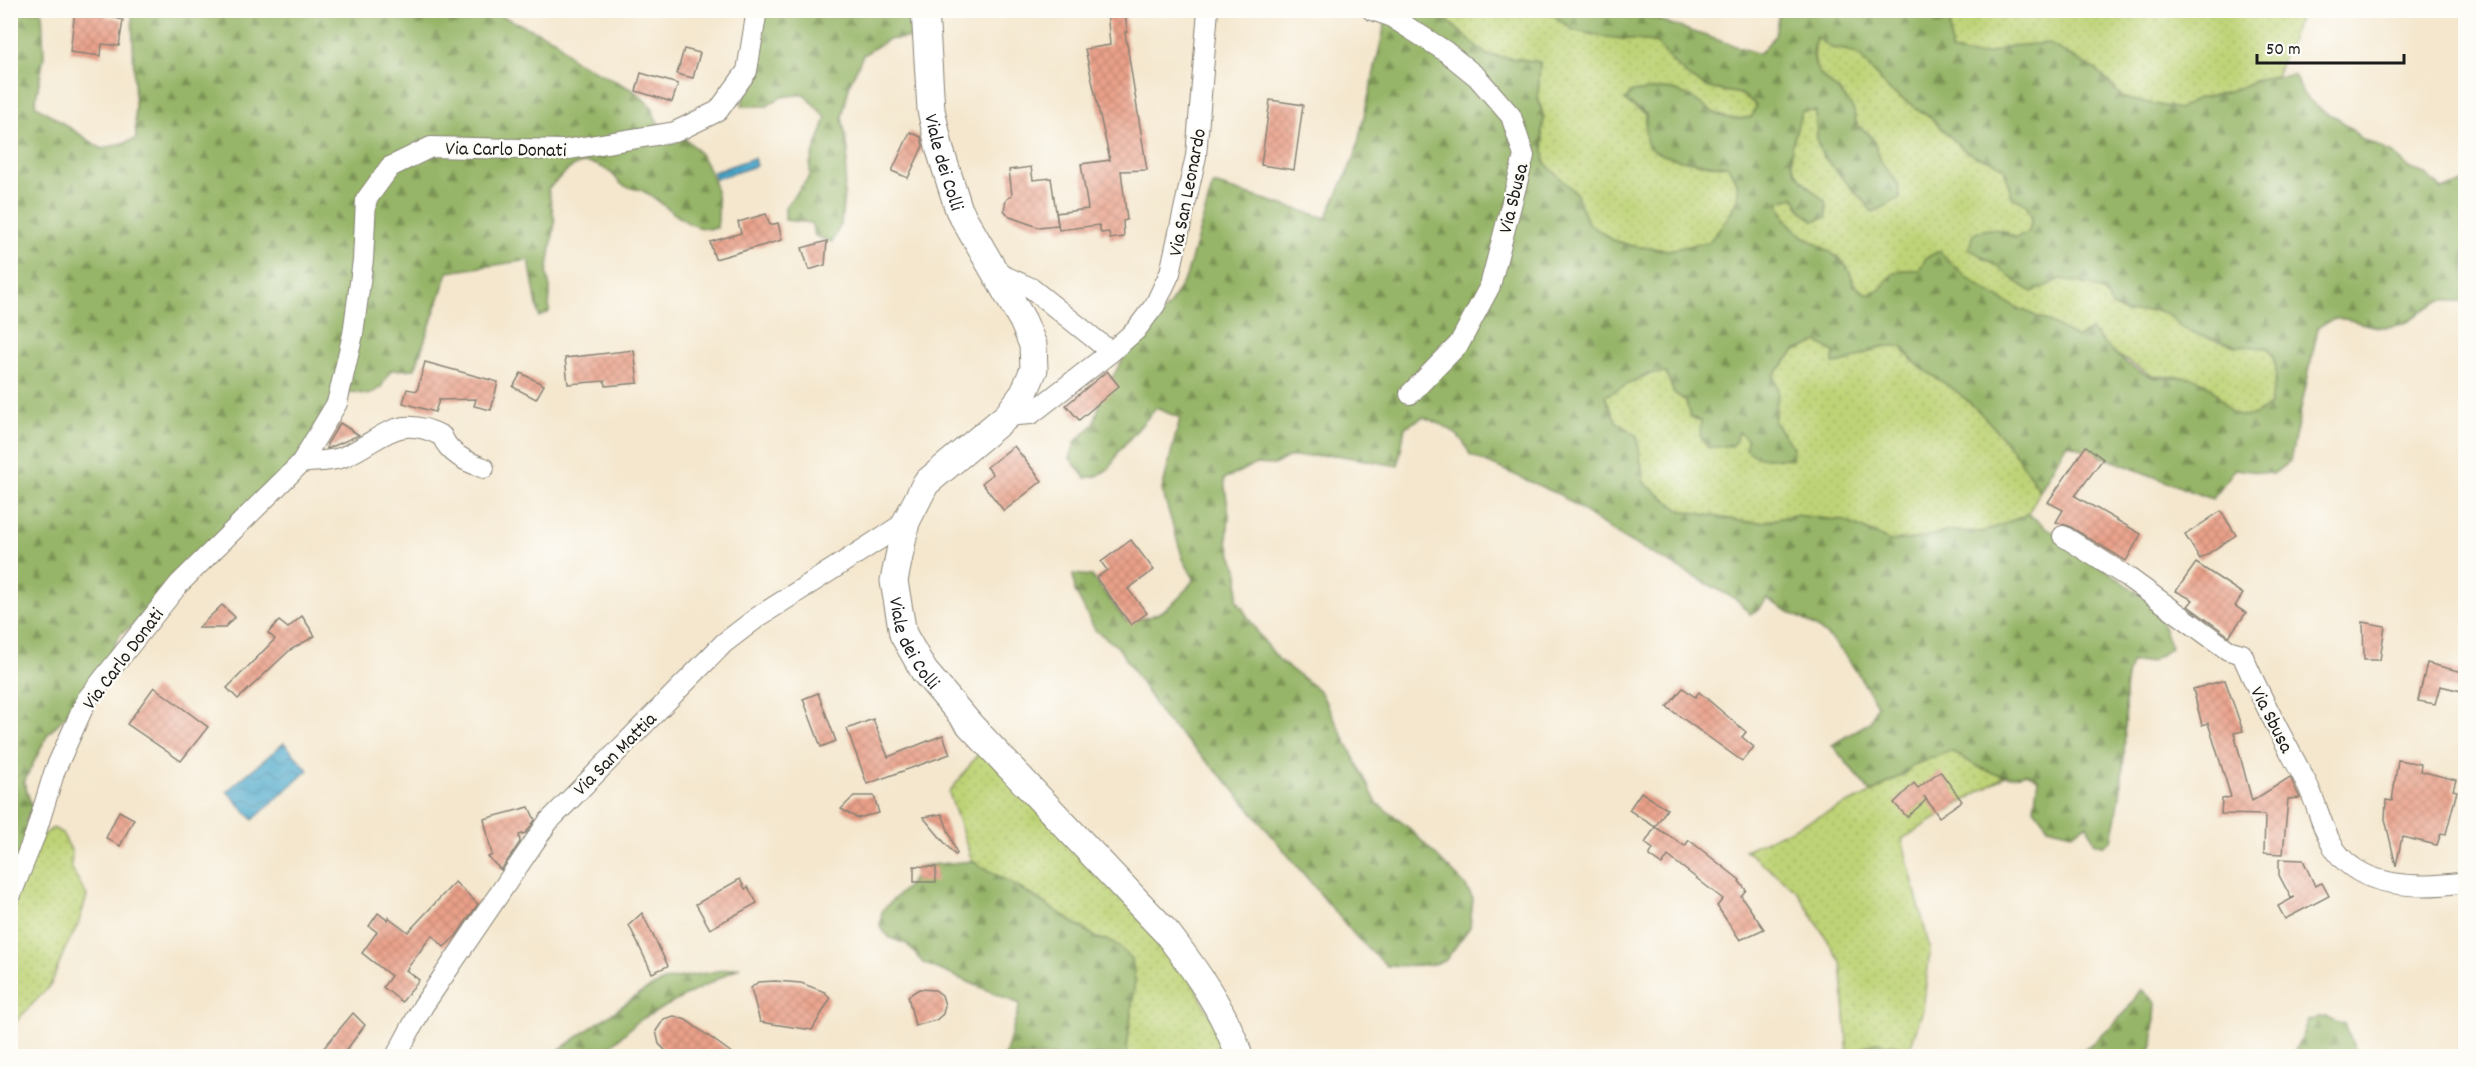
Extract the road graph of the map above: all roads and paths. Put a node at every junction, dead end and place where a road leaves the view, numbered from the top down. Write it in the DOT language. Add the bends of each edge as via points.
graph roads {
  1 [pos="757,10"];
  2 [pos="925,10"];
  3 [pos="1208,10"];
  4 [pos="1372,10"];
  5 [pos="993,271"];
  6 [pos="1111,352"];
  7 [pos="1410,393"];
  8 [pos="1007,416"];
  9 [pos="301,463"];
  10 [pos="484,468"];
  11 [pos="906,522"];
  12 [pos="2063,536"];
  13 [pos="2466,882"];
  14 [pos="10,897"];
  15 [pos="396,1056"];
  16 [pos="1239,1056"];
  1 -- 9 [label="street, Via Carlo Donati" via="747,71 718,111 675,132 564,150 431,147 390,167 366,200 353,334 337,403"];
  2 -- 5 [label="street, Viale dei Colli" via="930,99 940,150 959,210"];
  3 -- 6 [label="street, Via San Leonardo" via="1196,156 1170,273 1155,305 1136,330"];
  4 -- 7 [label="street, Via Sbusa" via="1390,16 1445,51 1477,77 1511,116 1524,156 1490,286 1459,344"];
  5 -- 6 [label="street" via="1031,288"];
  5 -- 8 [label="street, Viale dei Colli" via="1033,345 1034,369 1024,393"];
  6 -- 8 [label="street, Via San Leonardo" via="1031,414"];
  8 -- 11 [label="street, Viale dei Colli" via="926,483"];
  9 -- 10 [label="street" via="340,459 402,426 424,426 442,436 446,445 467,462"];
  9 -- 14 [label="street, Via Carlo Donati" via="179,584 87,699 56,770"];
  11 -- 15 [label="street, Via San Mattia" via="724,643 572,794 548,822 423,1006"];
  11 -- 16 [label="street, Viale dei Colli" via="894,581 903,634 924,671 1167,933 1193,967 1231,1031"];
  12 -- 13 [label="street, Via Sbusa" via="2228,650 2242,654 2312,794 2330,842 2342,859 2362,875 2408,886"];
}
